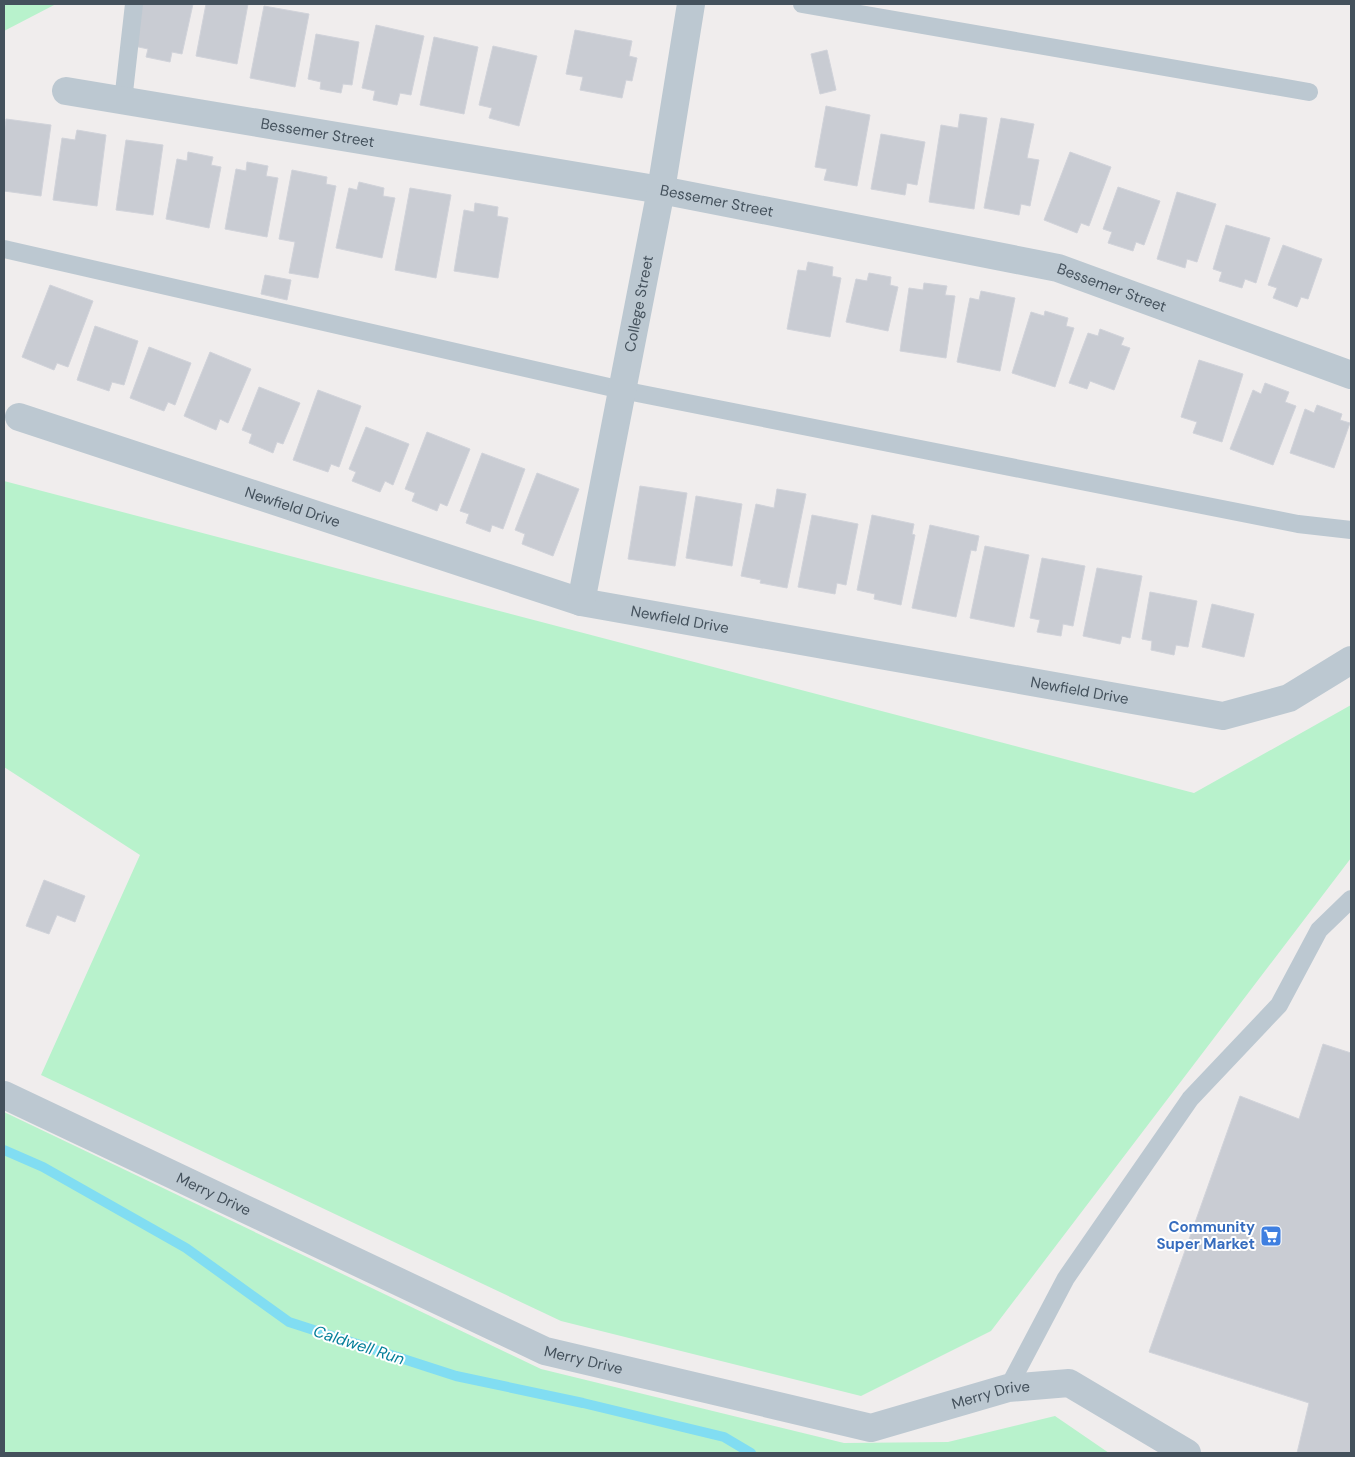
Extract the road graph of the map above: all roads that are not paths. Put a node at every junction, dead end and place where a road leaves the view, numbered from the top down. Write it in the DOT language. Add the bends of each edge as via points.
graph roads {
  1 [pos="134,4"];
  2 [pos="692,4"];
  3 [pos="802,4"];
  4 [pos="66,91"];
  5 [pos="1309,92"];
  6 [pos="123,100"];
  7 [pos="661,190"];
  8 [pos="4,249"];
  9 [pos="1351,375"];
  10 [pos="622,390"];
  11 [pos="19,418"];
  12 [pos="1351,530"];
  13 [pos="581,602"];
  14 [pos="1351,660"];
  15 [pos="1351,899"];
  16 [pos="4,1095"];
  17 [pos="1008,1388"];
  18 [pos="1187,1453"];
  1 -- 6 [label="lane"];
  2 -- 7 [label="street, College Street"];
  3 -- 5 [label="lane"];
  4 -- 6 [label="street, Bessemer Street"];
  6 -- 7 [label="street, Bessemer Street"];
  7 -- 9 [label="street, Bessemer Street" via="1058,268"];
  7 -- 10 [label="street, College Street"];
  8 -- 10 [label="lane"];
  10 -- 12 [label="lane" via="1298,524"];
  10 -- 13 [label="street, College Street"];
  11 -- 13 [label="street, Newfield Drive"];
  13 -- 14 [label="street, Newfield Drive" via="1223,716 1289,698"];
  15 -- 17 [label="lane" via="1319,930 1280,1005 1190,1099 1066,1278"];
  16 -- 17 [label="street, Merry Drive" via="545,1351 871,1428"];
  17 -- 18 [label="street, Merry Drive" via="1069,1383"];
}
